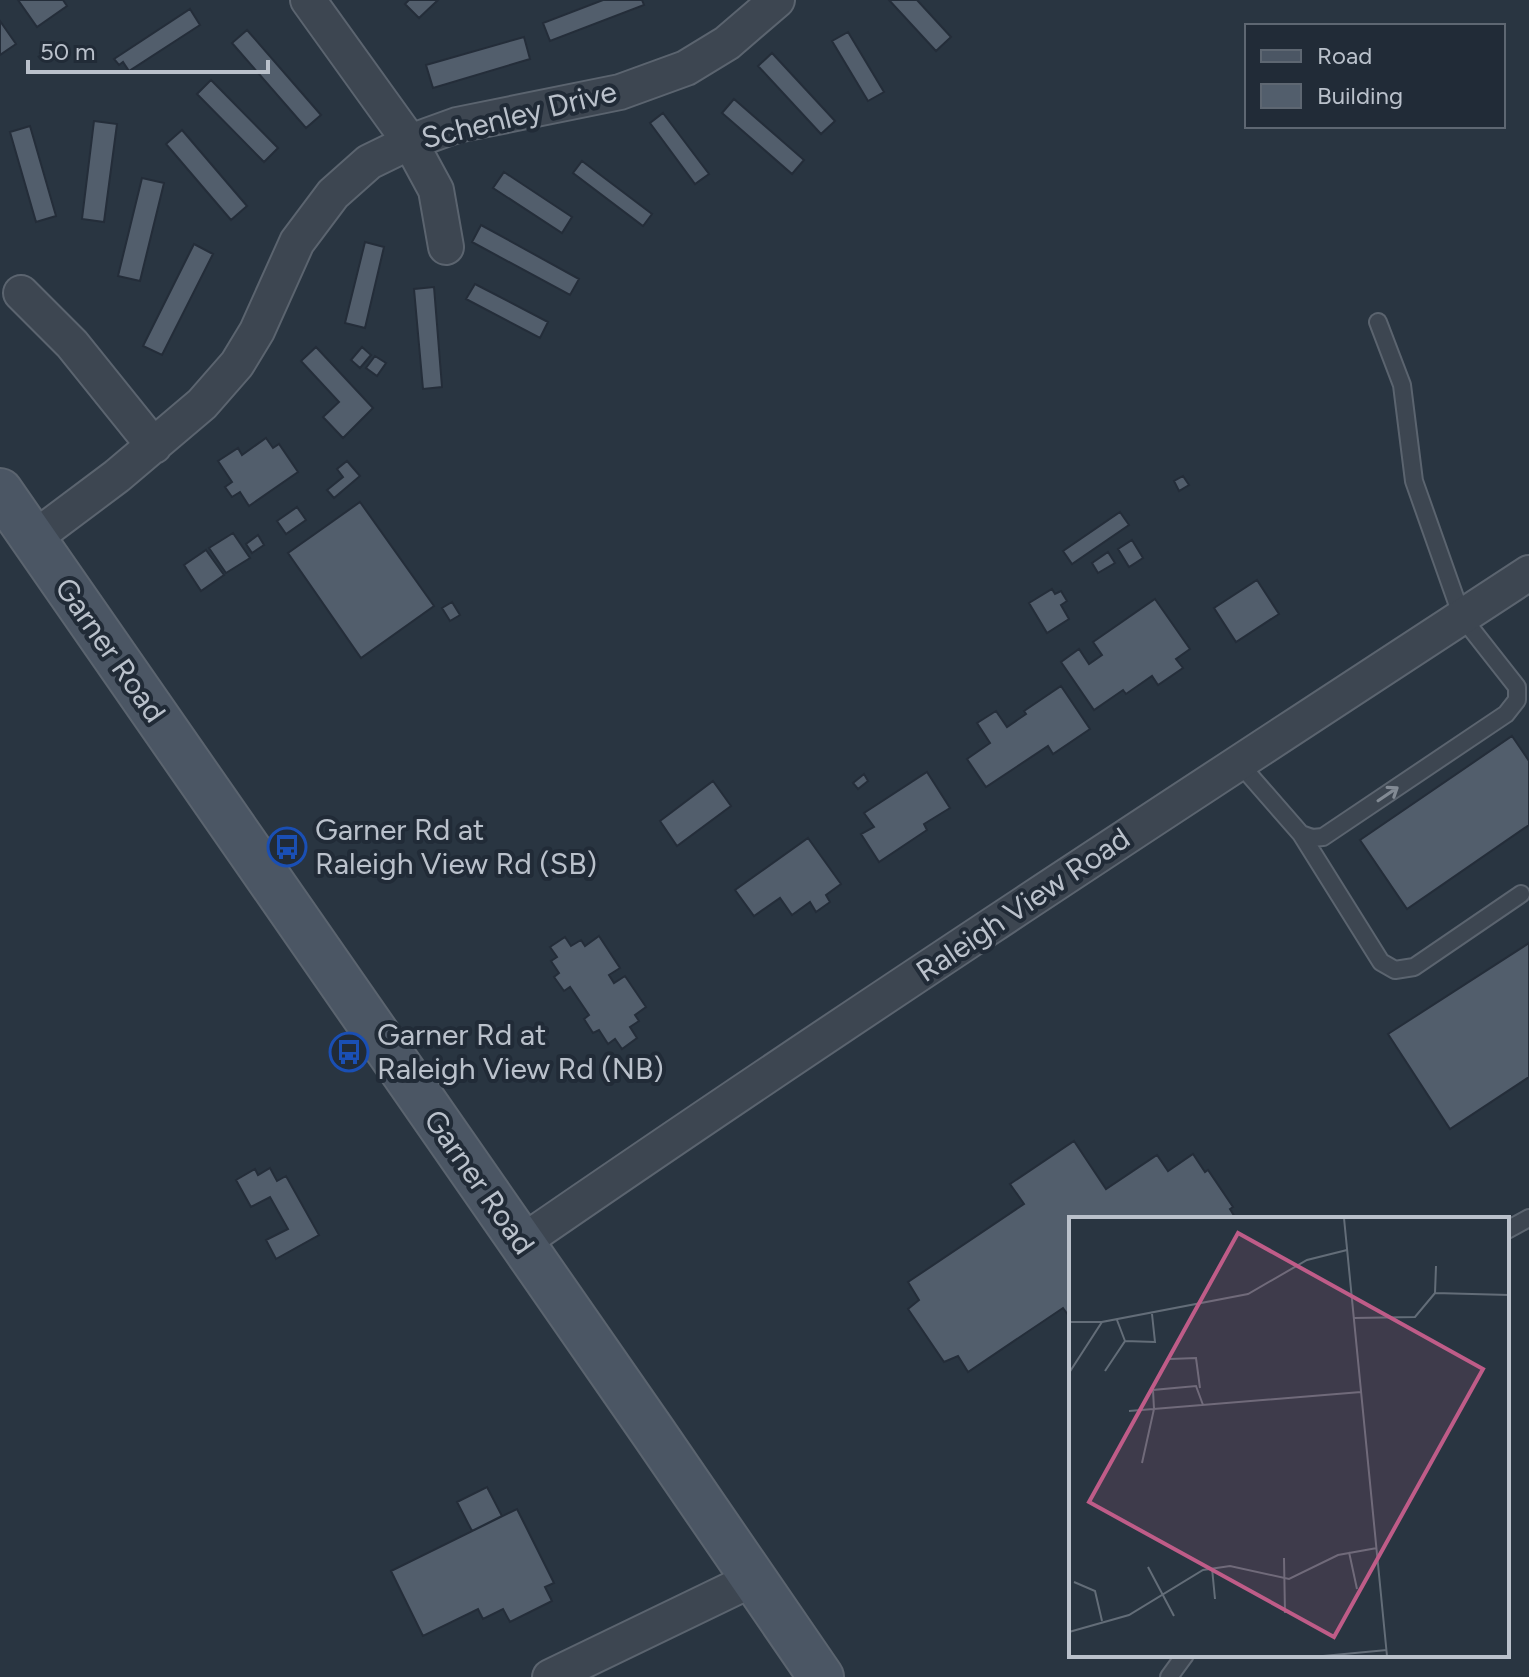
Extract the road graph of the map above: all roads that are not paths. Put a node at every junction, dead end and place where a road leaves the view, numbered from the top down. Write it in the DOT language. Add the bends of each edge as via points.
graph roads {
  1 [pos="308,0"];
  2 [pos="768,3"];
  3 [pos="410,142"];
  4 [pos="446,247"];
  5 [pos="21,293"];
  6 [pos="1378,322"];
  7 [pos="154,446"];
  8 [pos="0,491"];
  9 [pos="33,539"];
  10 [pos="1529,573"];
  11 [pos="1462,617"];
  12 [pos="1239,763"];
  13 [pos="1301,834"];
  14 [pos="1521,894"];
  15 [pos="1529,1218"];
  16 [pos="1509,1229"];
  17 [pos="521,1243"];
  18 [pos="753,1579"];
  19 [pos="1184,1657"];
  20 [pos="550,1677"];
  21 [pos="821,1677"];
  22 [pos="1169,1677"];
  1 -- 3 [label="street"];
  2 -- 3 [label="street, Schenley Drive" via="727,43 686,68 620,92 457,125"];
  3 -- 4 [label="street" via="436,190"];
  3 -- 7 [label="street, Schenley Drive" via="369,162 333,194 297,242 237,364"];
  5 -- 7 [label="street" via="72,344"];
  6 -- 11 [label="lane" via="1402,385 1414,481"];
  7 -- 9 [label="street, Schenley Drive"];
  8 -- 9 [label="main road, Garner Road"];
  9 -- 17 [label="main road, Garner Road"];
  10 -- 11 [label="street, Raleigh View Road"];
  11 -- 12 [label="street, Raleigh View Road"];
  13 -- 11 [label="lane, one-way" via="1323,837 1506,714 1517,700 1517,687"];
  12 -- 13 [label="lane"];
  12 -- 17 [label="street, Raleigh View Road"];
  13 -- 14 [label="lane" via="1381,962 1395,970 1414,967"];
  15 -- 16 [label="lane"];
  17 -- 18 [label="main road, Garner Road"];
  18 -- 20 [label="street"];
  18 -- 21 [label="main road, Garner Road"];
  19 -- 22 [label="lane"];
}
